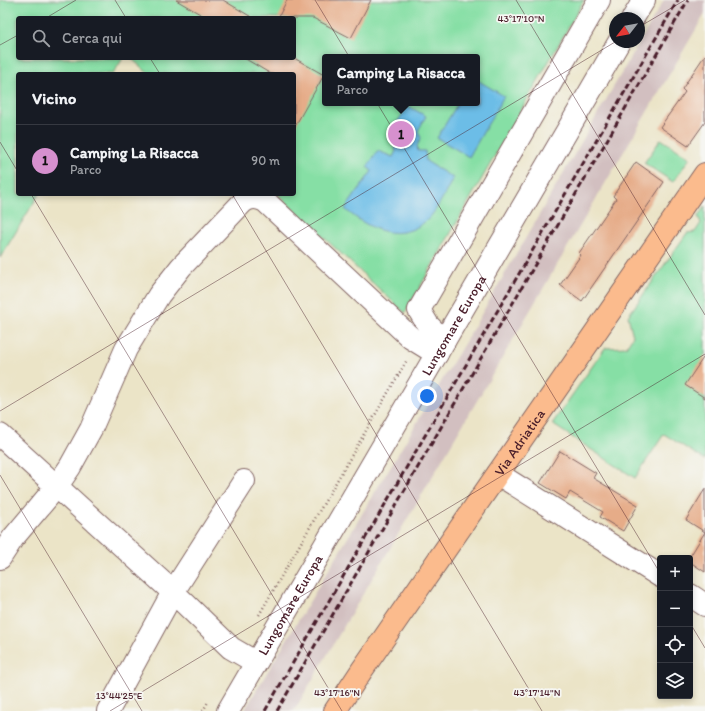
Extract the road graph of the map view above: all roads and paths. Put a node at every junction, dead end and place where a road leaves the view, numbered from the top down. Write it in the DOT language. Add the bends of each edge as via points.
graph roads {
  1 [pos="599,0"];
  2 [pos="644,0"];
  3 [pos="637,12"];
  4 [pos="615,48"];
  5 [pos="705,174"];
  6 [pos="440,347"];
  7 [pos="0,435"];
  8 [pos="498,474"];
  9 [pos="244,481"];
  10 [pos="57,486"];
  11 [pos="0,558"];
  12 [pos="657,574"];
  13 [pos="173,592"];
  14 [pos="693,598"];
  15 [pos="705,605"];
  16 [pos="255,662"];
  17 [pos="108,711"];
  18 [pos="228,711"];
  19 [pos="335,711"];
  1 -- 6 [label="street" via="419,310"];
  2 -- 3 [label="street"];
  4 -- 6 [label="street, Lungomare Europa"];
  5 -- 8 [label="main road, Via Adriatica"];
  6 -- 10 [label="street" via="411,338 265,201 256,197 248,198 181,267 159,294 126,349 91,429"];
  6 -- 16 [label="street, Lungomare Europa"];
  7 -- 10 [label="street"];
  8 -- 12 [label="street"];
  8 -- 19 [label="main road, Via Adriatica"];
  9 -- 13 [label="street"];
  10 -- 11 [label="street" via="13,538"];
  10 -- 13 [label="street"];
  13 -- 16 [label="street" via="231,648"];
  13 -- 17 [label="street"];
  14 -- 15 [label="street"];
  16 -- 18 [label="street, Lungomare Europa"];
}
